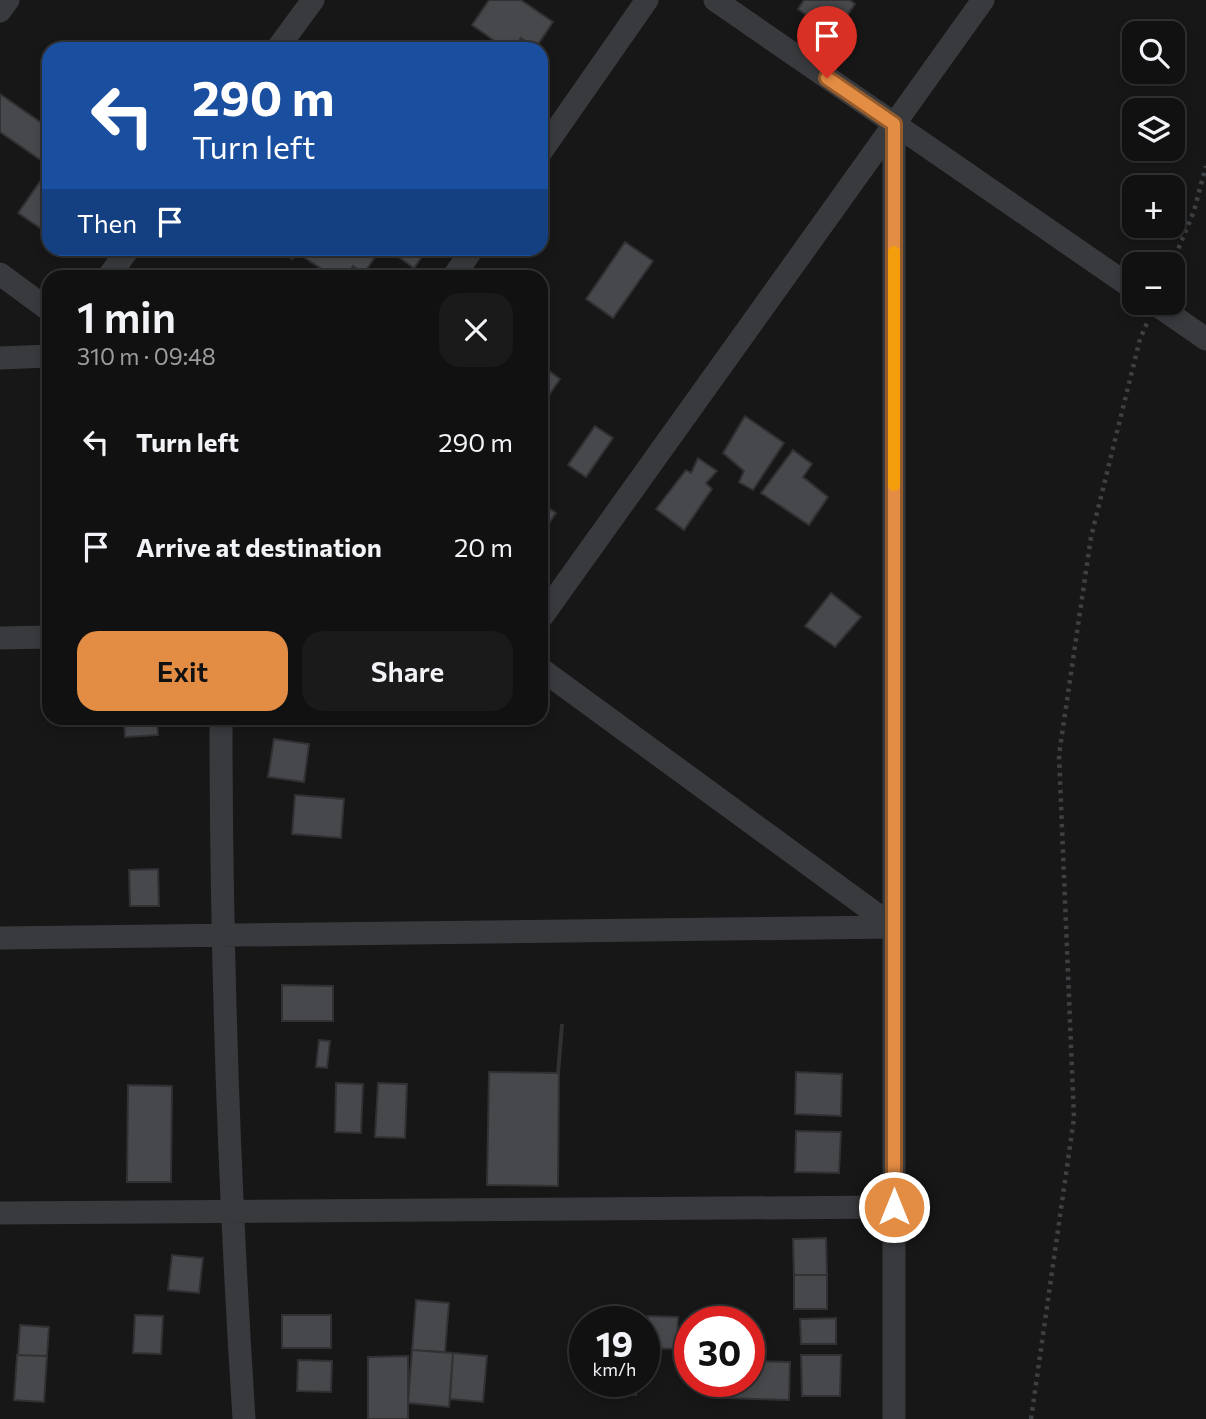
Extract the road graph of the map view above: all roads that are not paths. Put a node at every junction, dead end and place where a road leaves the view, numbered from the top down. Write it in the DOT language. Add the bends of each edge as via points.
graph roads {
  1 [pos="8,0"];
  2 [pos="313,0"];
  3 [pos="648,0"];
  4 [pos="715,0"];
  5 [pos="983,0"];
  6 [pos="0,11"];
  7 [pos="282,42"];
  8 [pos="894,124"];
  9 [pos="548,142"];
  10 [pos="0,275"];
  11 [pos="1122,281"];
  12 [pos="42,305"];
  13 [pos="1171,315"];
  14 [pos="1206,339"];
  15 [pos="42,356"];
  16 [pos="0,358"];
  17 [pos="548,608"];
  18 [pos="42,637"];
  19 [pos="0,638"];
  20 [pos="548,674"];
  21 [pos="221,725"];
  22 [pos="894,927"];
  23 [pos="221,935"];
  24 [pos="0,938"];
  25 [pos="894,1207"];
  26 [pos="231,1212"];
  27 [pos="0,1213"];
  28 [pos="244,1419"];
  29 [pos="894,1419"];
  1 -- 6 [label="street"];
  2 -- 7 [label="street"];
  3 -- 9 [label="street"];
  4 -- 8 [label="street"];
  5 -- 8 [label="street"];
  8 -- 11 [label="street"];
  8 -- 17 [label="street"];
  8 -- 22 [label="street"];
  10 -- 12 [label="street"];
  13 -- 14 [label="street"];
  15 -- 16 [label="street"];
  18 -- 19 [label="street"];
  20 -- 22 [label="street"];
  21 -- 23 [label="street"];
  22 -- 23 [label="street"];
  22 -- 25 [label="street"];
  23 -- 24 [label="street"];
  23 -- 26 [label="street"];
  25 -- 26 [label="street"];
  25 -- 29 [label="street"];
  26 -- 27 [label="street"];
  26 -- 28 [label="street"];
}
